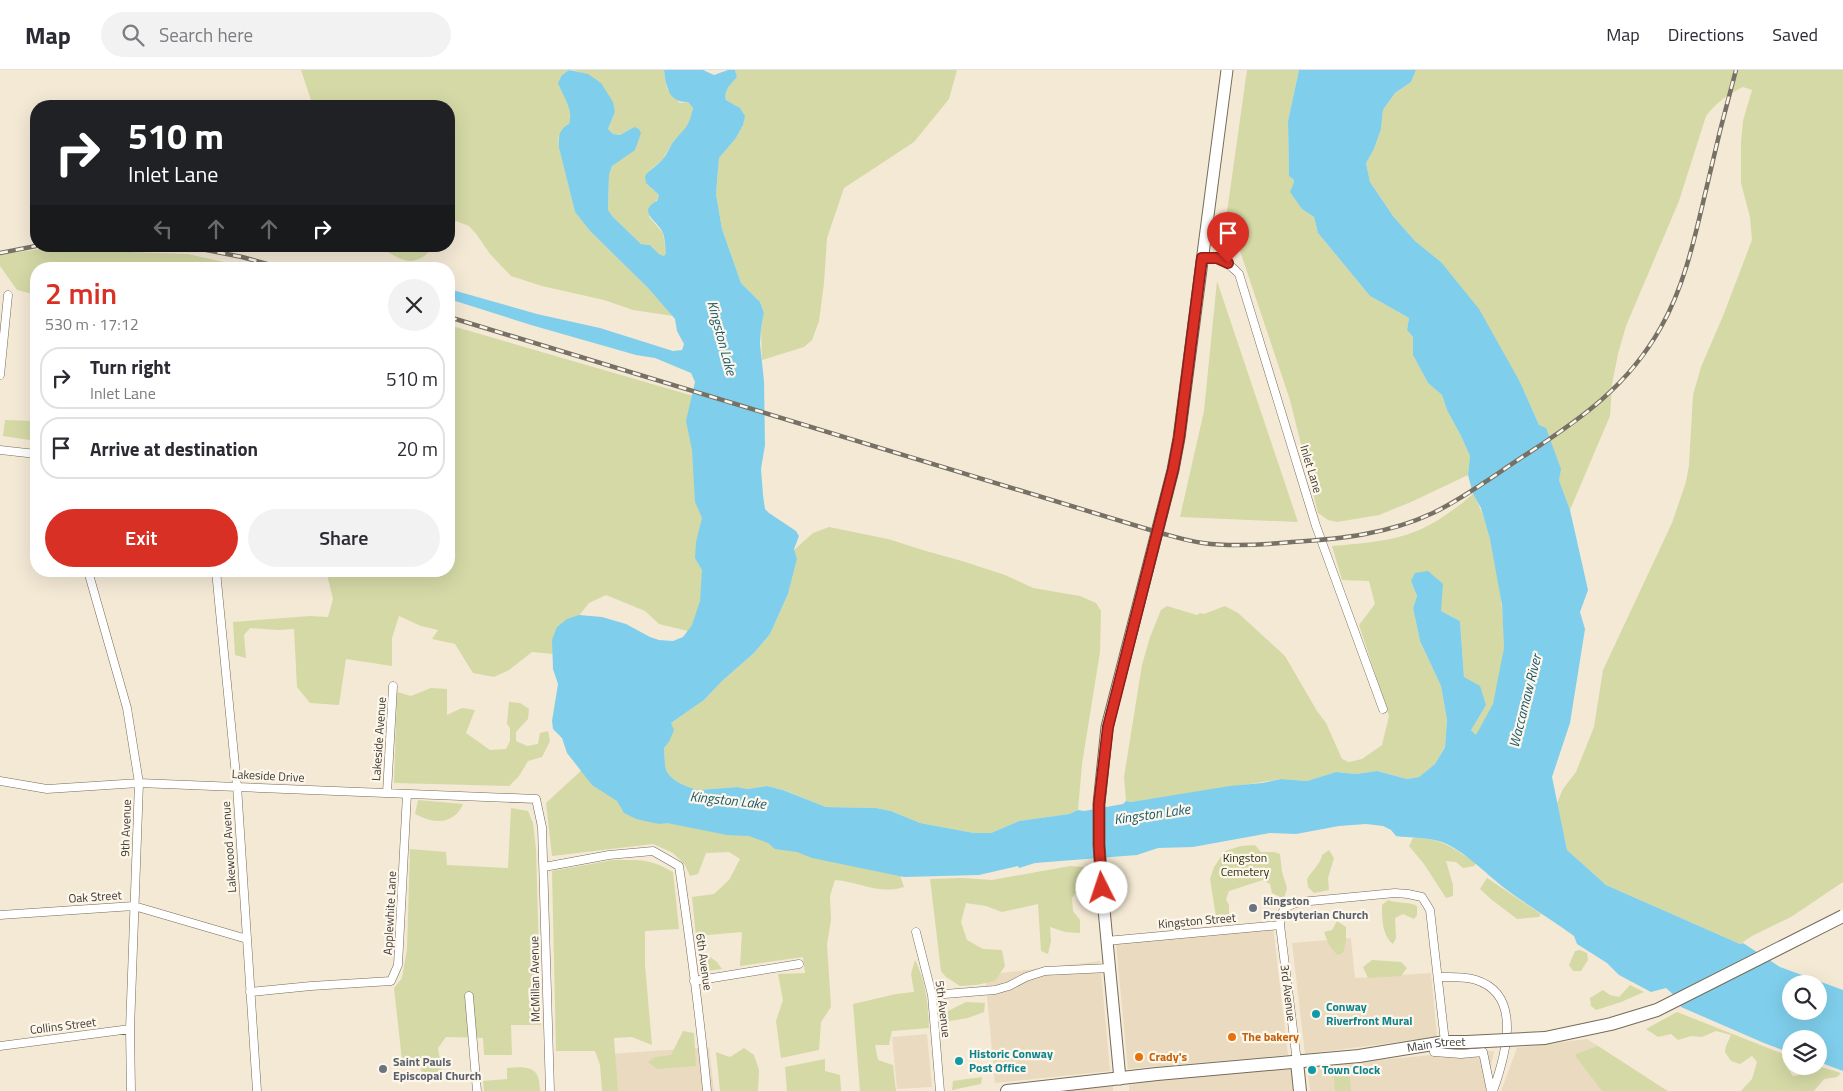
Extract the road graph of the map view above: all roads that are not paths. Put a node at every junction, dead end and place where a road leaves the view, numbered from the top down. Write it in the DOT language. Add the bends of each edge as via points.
graph roads {
  1 [pos="1227,70"];
  2 [pos="1202,258"];
  3 [pos="8,295"];
  4 [pos="0,375"];
  5 [pos="0,450"];
  6 [pos="30,453"];
  7 [pos="90,577"];
  8 [pos="217,577"];
  9 [pos="394,686"];
  10 [pos="1383,709"];
  11 [pos="0,781"];
  12 [pos="139,783"];
  13 [pos="236,786"];
  14 [pos="387,793"];
  15 [pos="407,794"];
  16 [pos="536,799"];
  17 [pos="544,867"];
  18 [pos="134,906"];
  19 [pos="0,915"];
  20 [pos="1843,916"];
  21 [pos="1280,925"];
  22 [pos="916,932"];
  23 [pos="247,939"];
  24 [pos="1106,941"];
  25 [pos="799,964"];
  26 [pos="1109,968"];
  27 [pos="1438,977"];
  28 [pos="694,980"];
  29 [pos="250,992"];
  30 [pos="932,995"];
  31 [pos="469,996"];
  32 [pos="130,1029"];
  33 [pos="1439,1043"];
  34 [pos="0,1046"];
  35 [pos="1297,1062"];
  36 [pos="1121,1085"];
  37 [pos="131,1091"];
  38 [pos="257,1091"];
  39 [pos="477,1091"];
  40 [pos="550,1091"];
  41 [pos="707,1091"];
  42 [pos="940,1091"];
  43 [pos="1007,1091"];
  44 [pos="1300,1091"];
  45 [pos="1492,1091"];
  1 -- 2 [label="main road"];
  2 -- 10 [label="street, Inlet Lane" via="1217,258 1239,274 1316,526"];
  2 -- 24 [label="main road" via="1173,470 1110,718 1099,804"];
  3 -- 4 [label="street"];
  5 -- 6 [label="street"];
  7 -- 12 [label="street, 9th Avenue" via="127,708"];
  8 -- 13 [label="street, Lakewood Avenue"];
  9 -- 14 [label="street, Lakeside Avenue"];
  11 -- 12 [label="street, Lakeside Drive" via="47,790"];
  12 -- 13 [label="street, Lakeside Drive"];
  12 -- 18 [label="street, 9th Avenue"];
  13 -- 14 [label="street, Lakeside Drive"];
  13 -- 23 [label="street, Lakewood Avenue"];
  14 -- 15 [label="street, Lakeside Drive"];
  15 -- 16 [label="street, Lakeside Drive"];
  15 -- 29 [label="street, Applewhite Lane" via="398,965 391,981"];
  16 -- 17 [label="street, McMillan Avenue" via="542,827"];
  17 -- 28 [label="street, 6th Avenue" via="653,851 679,866"];
  17 -- 40 [label="street, McMillan Avenue"];
  18 -- 19 [label="street, Oak Street"];
  18 -- 23 [label="street, Oak Street"];
  18 -- 32 [label="street, 9th Avenue"];
  20 -- 33 [label="main road, Main Street, bridge" via="1657,1010 1545,1038"];
  21 -- 24 [label="street, Kingston Street"];
  21 -- 27 [label="street" via="1281,912 1286,906 1300,902 1395,893 1422,897 1430,910"];
  21 -- 35 [label="street, 3rd Avenue"];
  22 -- 30 [label="street, 5th Avenue"];
  23 -- 29 [label="street, Lakewood Avenue"];
  24 -- 26 [label="main road"];
  25 -- 28 [label="street"];
  26 -- 30 [label="street" via="1045,971 995,990"];
  26 -- 36 [label="main road"];
  27 -- 33 [label="street"];
  27 -- 45 [label="street" via="1478,980 1499,995 1506,1010 1507,1024 1505,1051"];
  28 -- 41 [label="street, 6th Avenue"];
  29 -- 38 [label="street, Lakewood Avenue"];
  30 -- 42 [label="street, 5th Avenue"];
  31 -- 39 [label="street"];
  32 -- 34 [label="street, Collins Street"];
  32 -- 37 [label="street, 9th Avenue"];
  33 -- 35 [label="main road, Main Street"];
  33 -- 45 [label="street" via="1434,1052 1483,1052"];
  35 -- 36 [label="main road, Main Street"];
  35 -- 44 [label="main road, 3rd Avenue"];
  36 -- 43 [label="main road, Main Street"];
}
